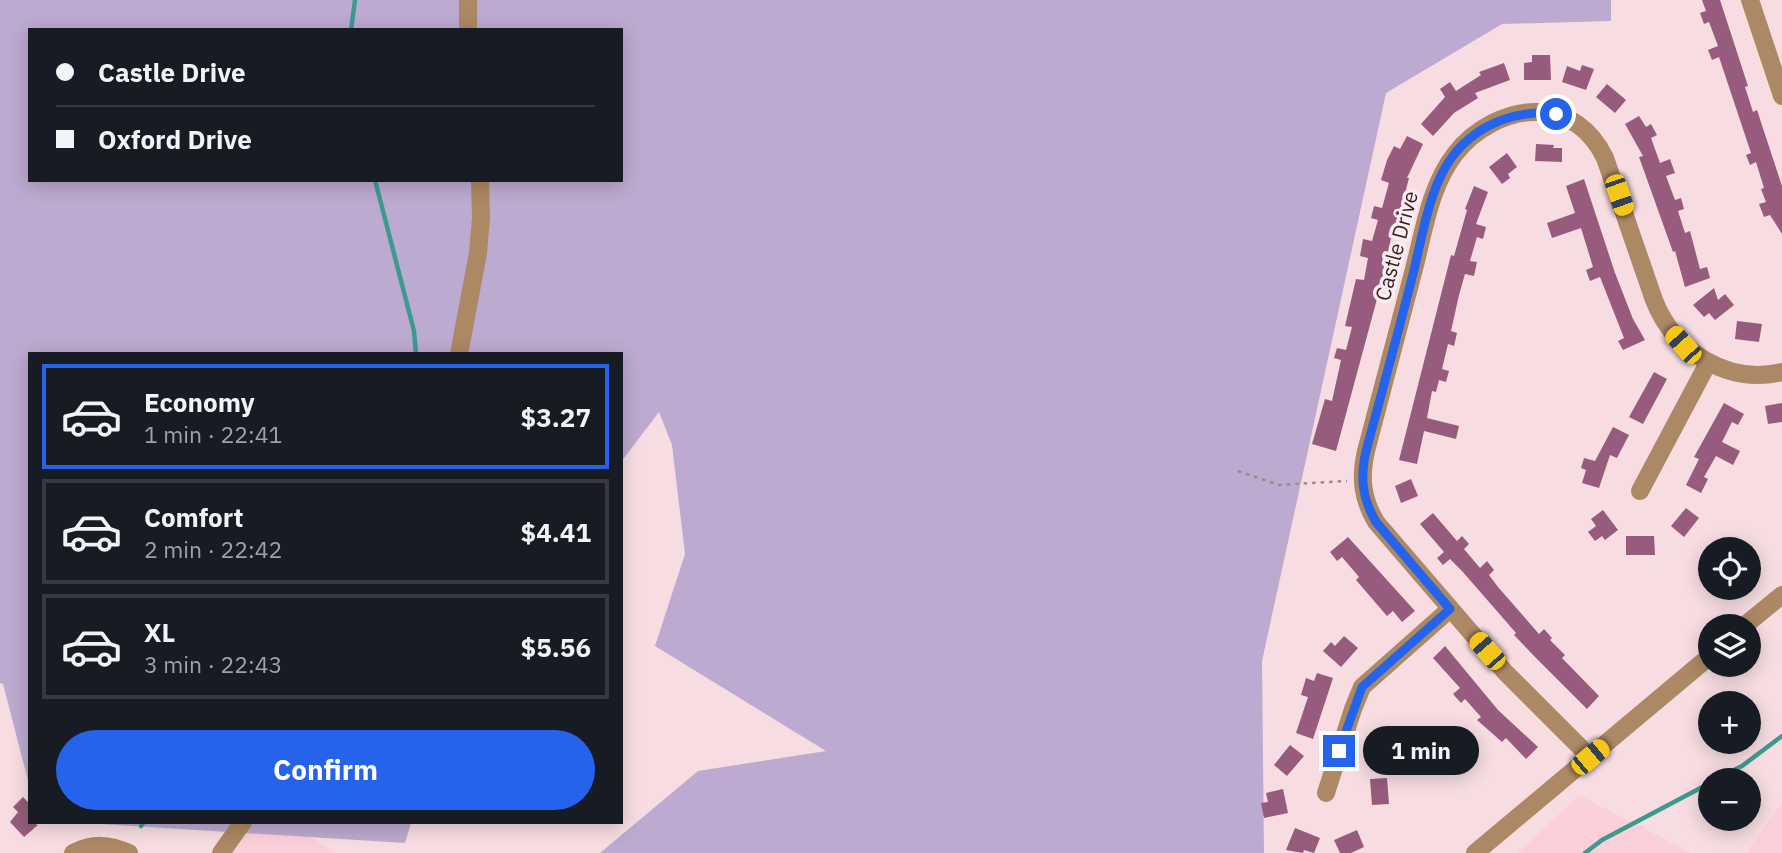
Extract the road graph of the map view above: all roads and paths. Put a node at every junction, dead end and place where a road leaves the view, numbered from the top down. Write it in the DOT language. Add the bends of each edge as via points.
graph roads {
  1 [pos="468,0"];
  2 [pos="1750,0"];
  3 [pos="468,28"];
  4 [pos="1782,95"];
  5 [pos="480,182"];
  6 [pos="459,352"];
  7 [pos="1708,363"];
  8 [pos="1782,372"];
  9 [pos="1238,471"];
  10 [pos="1361,480"];
  11 [pos="1640,491"];
  12 [pos="1782,595"];
  13 [pos="1450,609"];
  14 [pos="1759,614"];
  15 [pos="1698,666"];
  16 [pos="1590,757"];
  17 [pos="1326,793"];
  18 [pos="242,824"];
  19 [pos="73,853"];
  20 [pos="129,853"];
  21 [pos="221,853"];
  22 [pos="1475,853"];
  1 -- 3 [label="street"];
  2 -- 4 [label="street"];
  5 -- 6 [label="street" via="478,253"];
  7 -- 8 [label="street, Castle Drive" via="1747,374"];
  7 -- 10 [label="street, Castle Drive" via="1683,345 1659,313 1600,146 1582,127 1556,114 1514,115 1487,126 1462,145 1438,183"];
  7 -- 11 [label="street"];
  9 -- 10 [label="path" via="1279,485"];
  10 -- 13 [label="street, Castle Drive" via="1376,522"];
  12 -- 14 [label="street"];
  13 -- 16 [label="street, Castle Drive" via="1513,681"];
  13 -- 17 [label="street" via="1362,687"];
  15 -- 16 [label="street"];
  16 -- 22 [label="street"];
  18 -- 21 [label="street"];
  19 -- 20 [label="street" via="100,844"];
}
